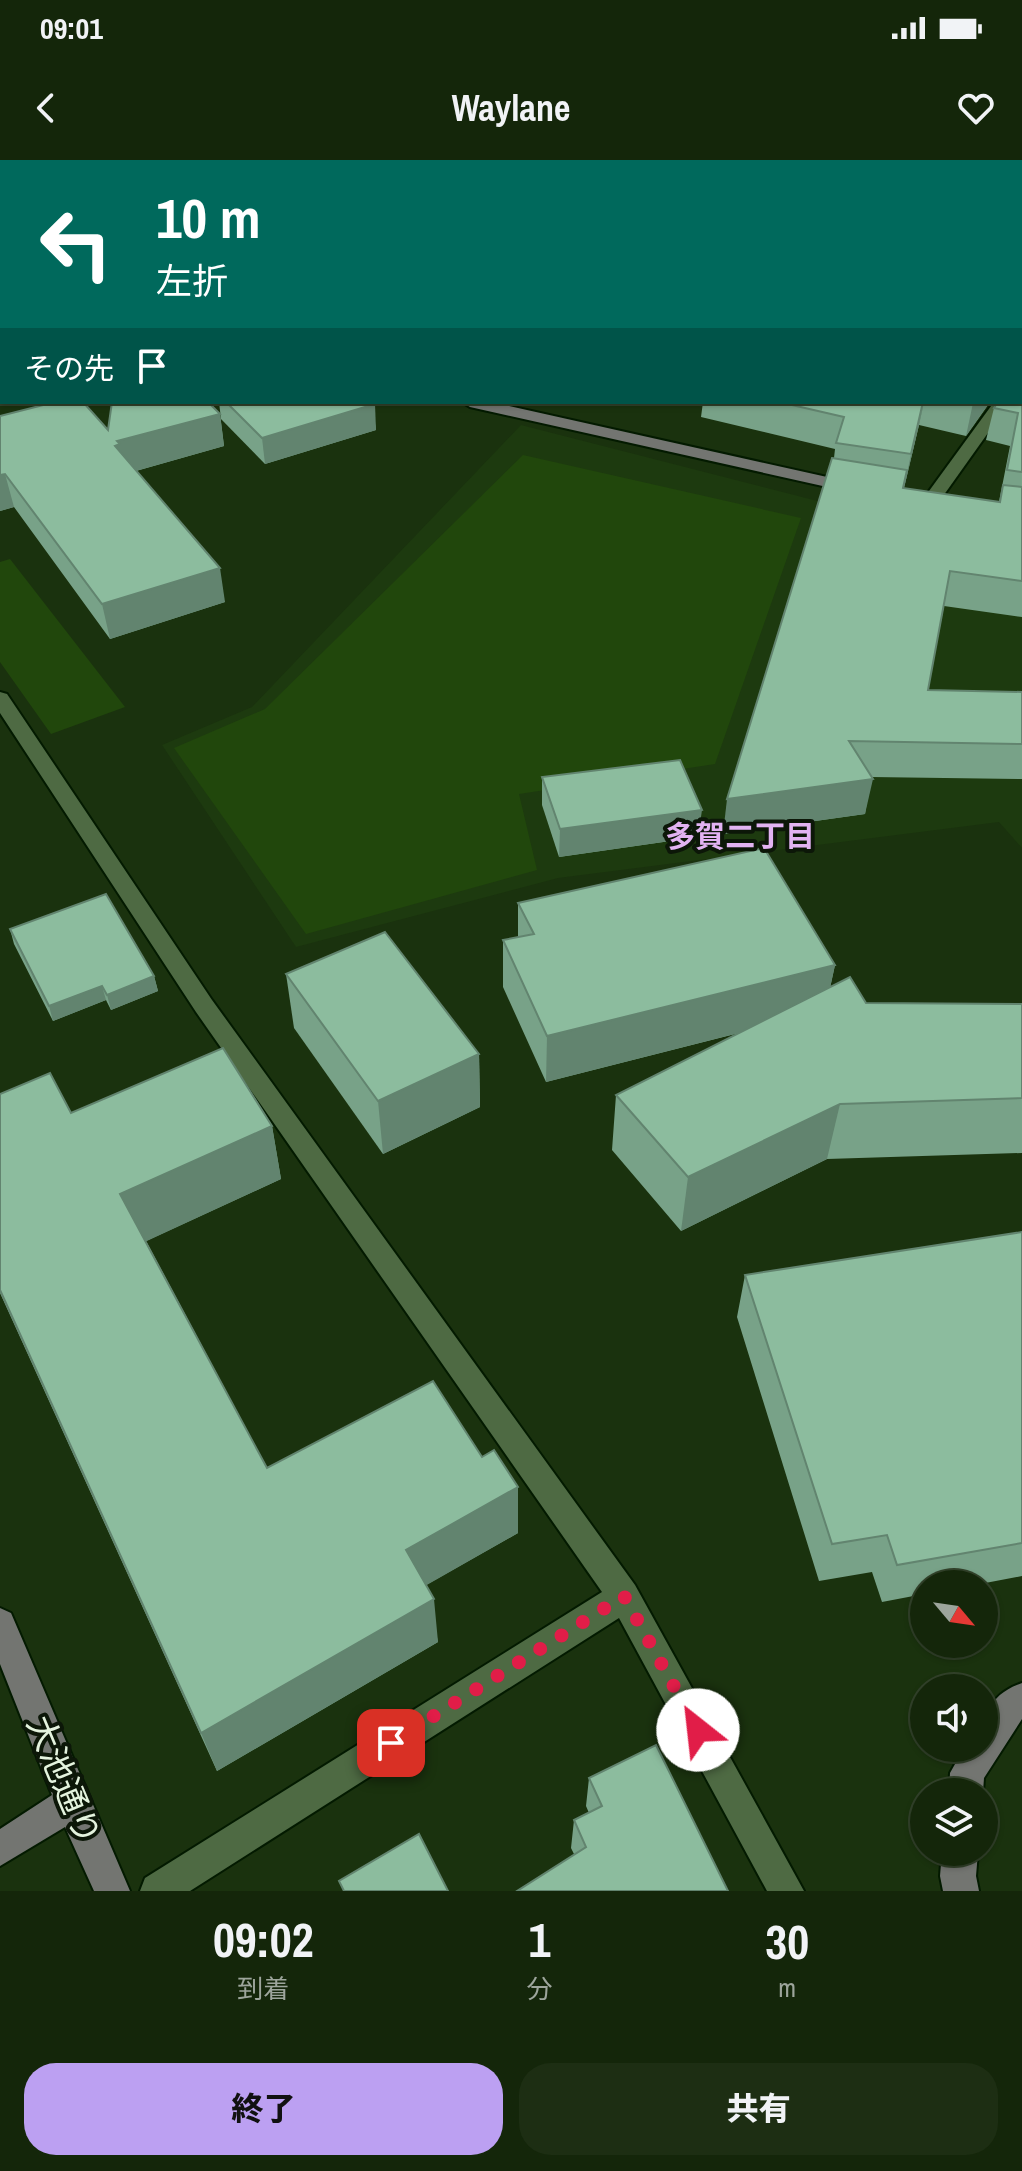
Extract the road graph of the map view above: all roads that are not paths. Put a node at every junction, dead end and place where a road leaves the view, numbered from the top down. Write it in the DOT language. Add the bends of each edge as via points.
graph roads {
  1 [pos="479,404"];
  2 [pos="1001,404"];
  3 [pos="873,492"];
  4 [pos="931,502"];
  5 [pos="0,698"];
  6 [pos="10,732"];
  7 [pos="624,1596"];
  8 [pos="0,1624"];
  9 [pos="1022,1700"];
  10 [pos="998,1726"];
  11 [pos="72,1802"];
  12 [pos="0,1849"];
  13 [pos="959,1866"];
  14 [pos="112,1891"];
  15 [pos="158,1891"];
  16 [pos="786,1891"];
  17 [pos="961,1891"];
  1 -- 3 [label="street"];
  2 -- 4 [label="street"];
  5 -- 6 [label="street"];
  6 -- 7 [label="street"];
  7 -- 15 [label="street"];
  7 -- 16 [label="street"];
  8 -- 11 [label="street, 大池通り"];
  9 -- 10 [label="street" via="1013,1703"];
  11 -- 12 [label="street"];
  11 -- 14 [label="street, 大池通り"];
  13 -- 17 [label="street"];
}
